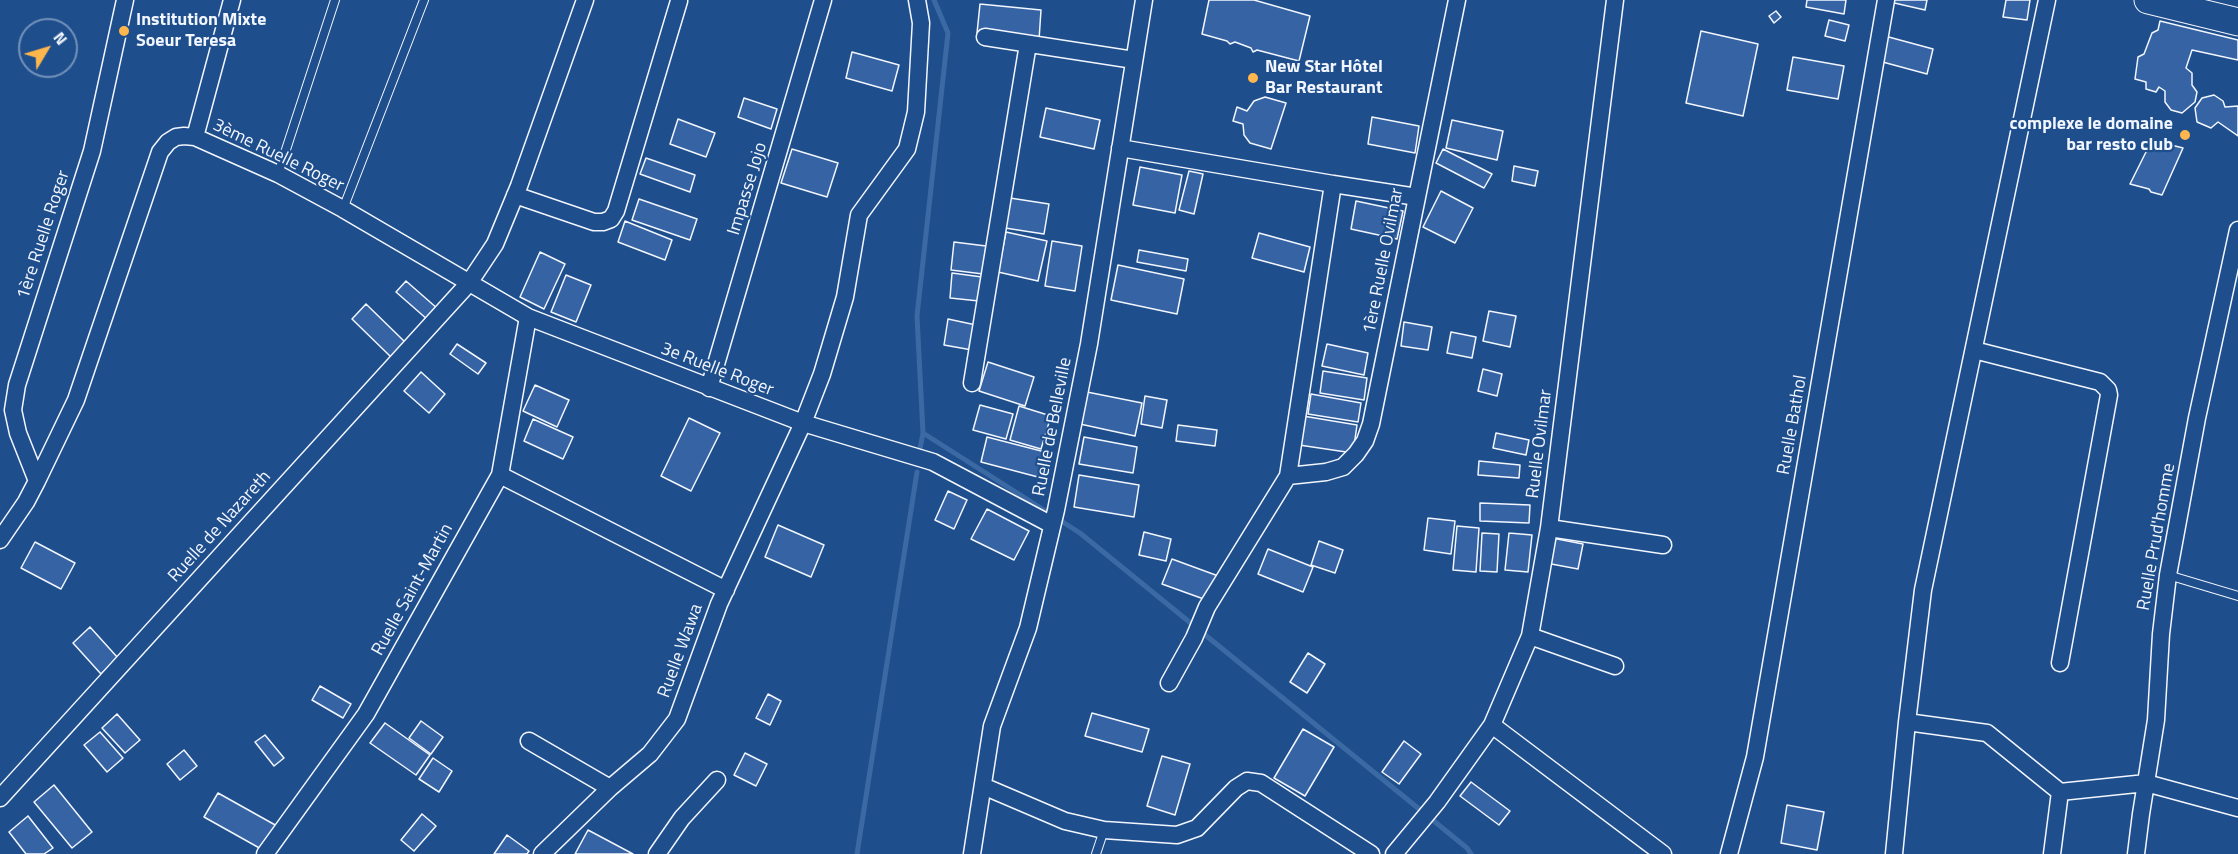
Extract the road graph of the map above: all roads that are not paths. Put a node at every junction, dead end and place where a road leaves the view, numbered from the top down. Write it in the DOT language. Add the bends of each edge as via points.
graph roads {
  1 [pos="125,0"];
  2 [pos="232,0"];
  3 [pos="335,0"];
  4 [pos="424,0"];
  5 [pos="585,0"];
  6 [pos="824,0"];
  7 [pos="917,0"];
  8 [pos="1144,0"];
  9 [pos="1457,0"];
  10 [pos="1615,0"];
  11 [pos="1886,0"];
  12 [pos="2047,0"];
  13 [pos="2148,0"];
  14 [pos="679,1"];
  15 [pos="2238,22"];
  16 [pos="985,38"];
  17 [pos="1028,44"];
  18 [pos="1134,60"];
  19 [pos="195,137"];
  20 [pos="1120,148"];
  21 [pos="278,174"];
  22 [pos="1333,184"];
  23 [pos="515,195"];
  24 [pos="1417,197"];
  25 [pos="343,209"];
  26 [pos="2238,230"];
  27 [pos="469,283"];
  28 [pos="528,317"];
  29 [pos="1974,350"];
  30 [pos="972,383"];
  31 [pos="709,388"];
  32 [pos="803,423"];
  33 [pos="500,476"];
  34 [pos="1288,476"];
  35 [pos="37,481"];
  36 [pos="1053,518"];
  37 [pos="1550,528"];
  38 [pos="0,540"];
  39 [pos="1663,545"];
  40 [pos="2168,575"];
  41 [pos="726,590"];
  42 [pos="2238,596"];
  43 [pos="1530,636"];
  44 [pos="2060,663"];
  45 [pos="1615,666"];
  46 [pos="1169,683"];
  47 [pos="1907,722"];
  48 [pos="1492,725"];
  49 [pos="529,741"];
  50 [pos="717,780"];
  51 [pos="2146,783"];
  52 [pos="983,786"];
  53 [pos="609,788"];
  54 [pos="3,792"];
  55 [pos="2060,792"];
  56 [pos="2238,808"];
  57 [pos="1104,830"];
  58 [pos="265,854"];
  59 [pos="542,854"];
  60 [pos="657,854"];
  61 [pos="972,854"];
  62 [pos="1096,854"];
  63 [pos="1371,854"];
  64 [pos="1394,854"];
  65 [pos="1663,854"];
  66 [pos="1729,854"];
  67 [pos="1894,854"];
  68 [pos="2052,854"];
  69 [pos="2136,854"];
  1 -- 35 [label="street, 1ère Ruelle Roger" via="92,151 17,385 13,410"];
  2 -- 19 [label="street"];
  3 -- 21 [label="lane"];
  4 -- 25 [label="lane"];
  5 -- 23 [label="street, Ruelle de Nazareth"];
  6 -- 31 [label="street, Impasse Jojo"];
  7 -- 32 [label="street, Ruelle Wawa" via="921,23 916,112 907,149 859,215 845,297"];
  8 -- 18 [label="street, Ruelle de Belleville"];
  9 -- 24 [label="street, 1ère Ruelle Ovilmar"];
  10 -- 37 [label="street, Ruelle Ovilmar"];
  11 -- 66 [label="street, Ruelle Bathol" via="1755,757"];
  12 -- 29 [label="street"];
  13 -- 15 [label="main road"];
  14 -- 23 [label="street" via="611,219 594,222"];
  16 -- 17 [label="street"];
  17 -- 18 [label="street"];
  17 -- 30 [label="street"];
  18 -- 20 [label="street, Ruelle de Belleville"];
  19 -- 21 [label="street, 3ème Ruelle Roger"];
  19 -- 35 [label="street, 3ème Ruelle Roger" via="176,137 160,152 76,400"];
  20 -- 22 [label="street"];
  20 -- 36 [label="street, Ruelle de Belleville" via="1089,344"];
  21 -- 25 [label="street, 3ème Ruelle Roger"];
  22 -- 24 [label="street"];
  22 -- 34 [label="street"];
  23 -- 27 [label="street, Ruelle de Nazareth" via="495,244"];
  24 -- 34 [label="street, 1ère Ruelle Ovilmar" via="1365,441 1342,466"];
  25 -- 27 [label="street, 3ème Ruelle Roger"];
  26 -- 40 [label="street, Ruelle Prud'homme"];
  27 -- 28 [label="street, 3ème Ruelle Roger"];
  27 -- 54 [label="street, Ruelle de Nazareth"];
  28 -- 31 [label="street, 3e Ruelle Roger"];
  28 -- 33 [label="street, Ruelle Saint-Martin"];
  29 -- 44 [label="street" via="2100,382 2108,390"];
  29 -- 47 [label="street" via="1923,590"];
  31 -- 32 [label="street, 3e Ruelle Roger"];
  32 -- 36 [label="street, 3e Ruelle Roger" via="933,462"];
  32 -- 41 [label="street, Ruelle Wawa"];
  33 -- 41 [label="street"];
  33 -- 58 [label="street, Ruelle Saint-Martin" via="366,714"];
  34 -- 46 [label="street" via="1207,607"];
  35 -- 38 [label="street"];
  36 -- 52 [label="street, Ruelle de Belleville" via="1028,628 992,726"];
  37 -- 39 [label="street"];
  37 -- 43 [label="street, Ruelle Ovilmar"];
  40 -- 42 [label="lane"];
  40 -- 51 [label="street, Ruelle Prud'homme" via="2156,720"];
  41 -- 53 [label="street, Ruelle Wawa" via="677,719 650,754"];
  43 -- 45 [label="street"];
  43 -- 48 [label="street, Ruelle Ovilmar"];
  47 -- 55 [label="street" via="1988,733"];
  47 -- 67 [label="street"];
  48 -- 64 [label="street, Ruelle Ovilmar"];
  48 -- 65 [label="street"];
  49 -- 53 [label="street"];
  50 -- 60 [label="street" via="682,818"];
  51 -- 55 [label="street"];
  51 -- 56 [label="street"];
  51 -- 69 [label="street, Ruelle Prud'homme"];
  52 -- 57 [label="street" via="1065,821"];
  52 -- 61 [label="street, Ruelle de Belleville"];
  53 -- 59 [label="street, Ruelle Wawa"];
  55 -- 68 [label="street"];
  57 -- 62 [label="lane"];
  57 -- 63 [label="street" via="1177,835 1197,828 1247,781 1261,783"];
}
